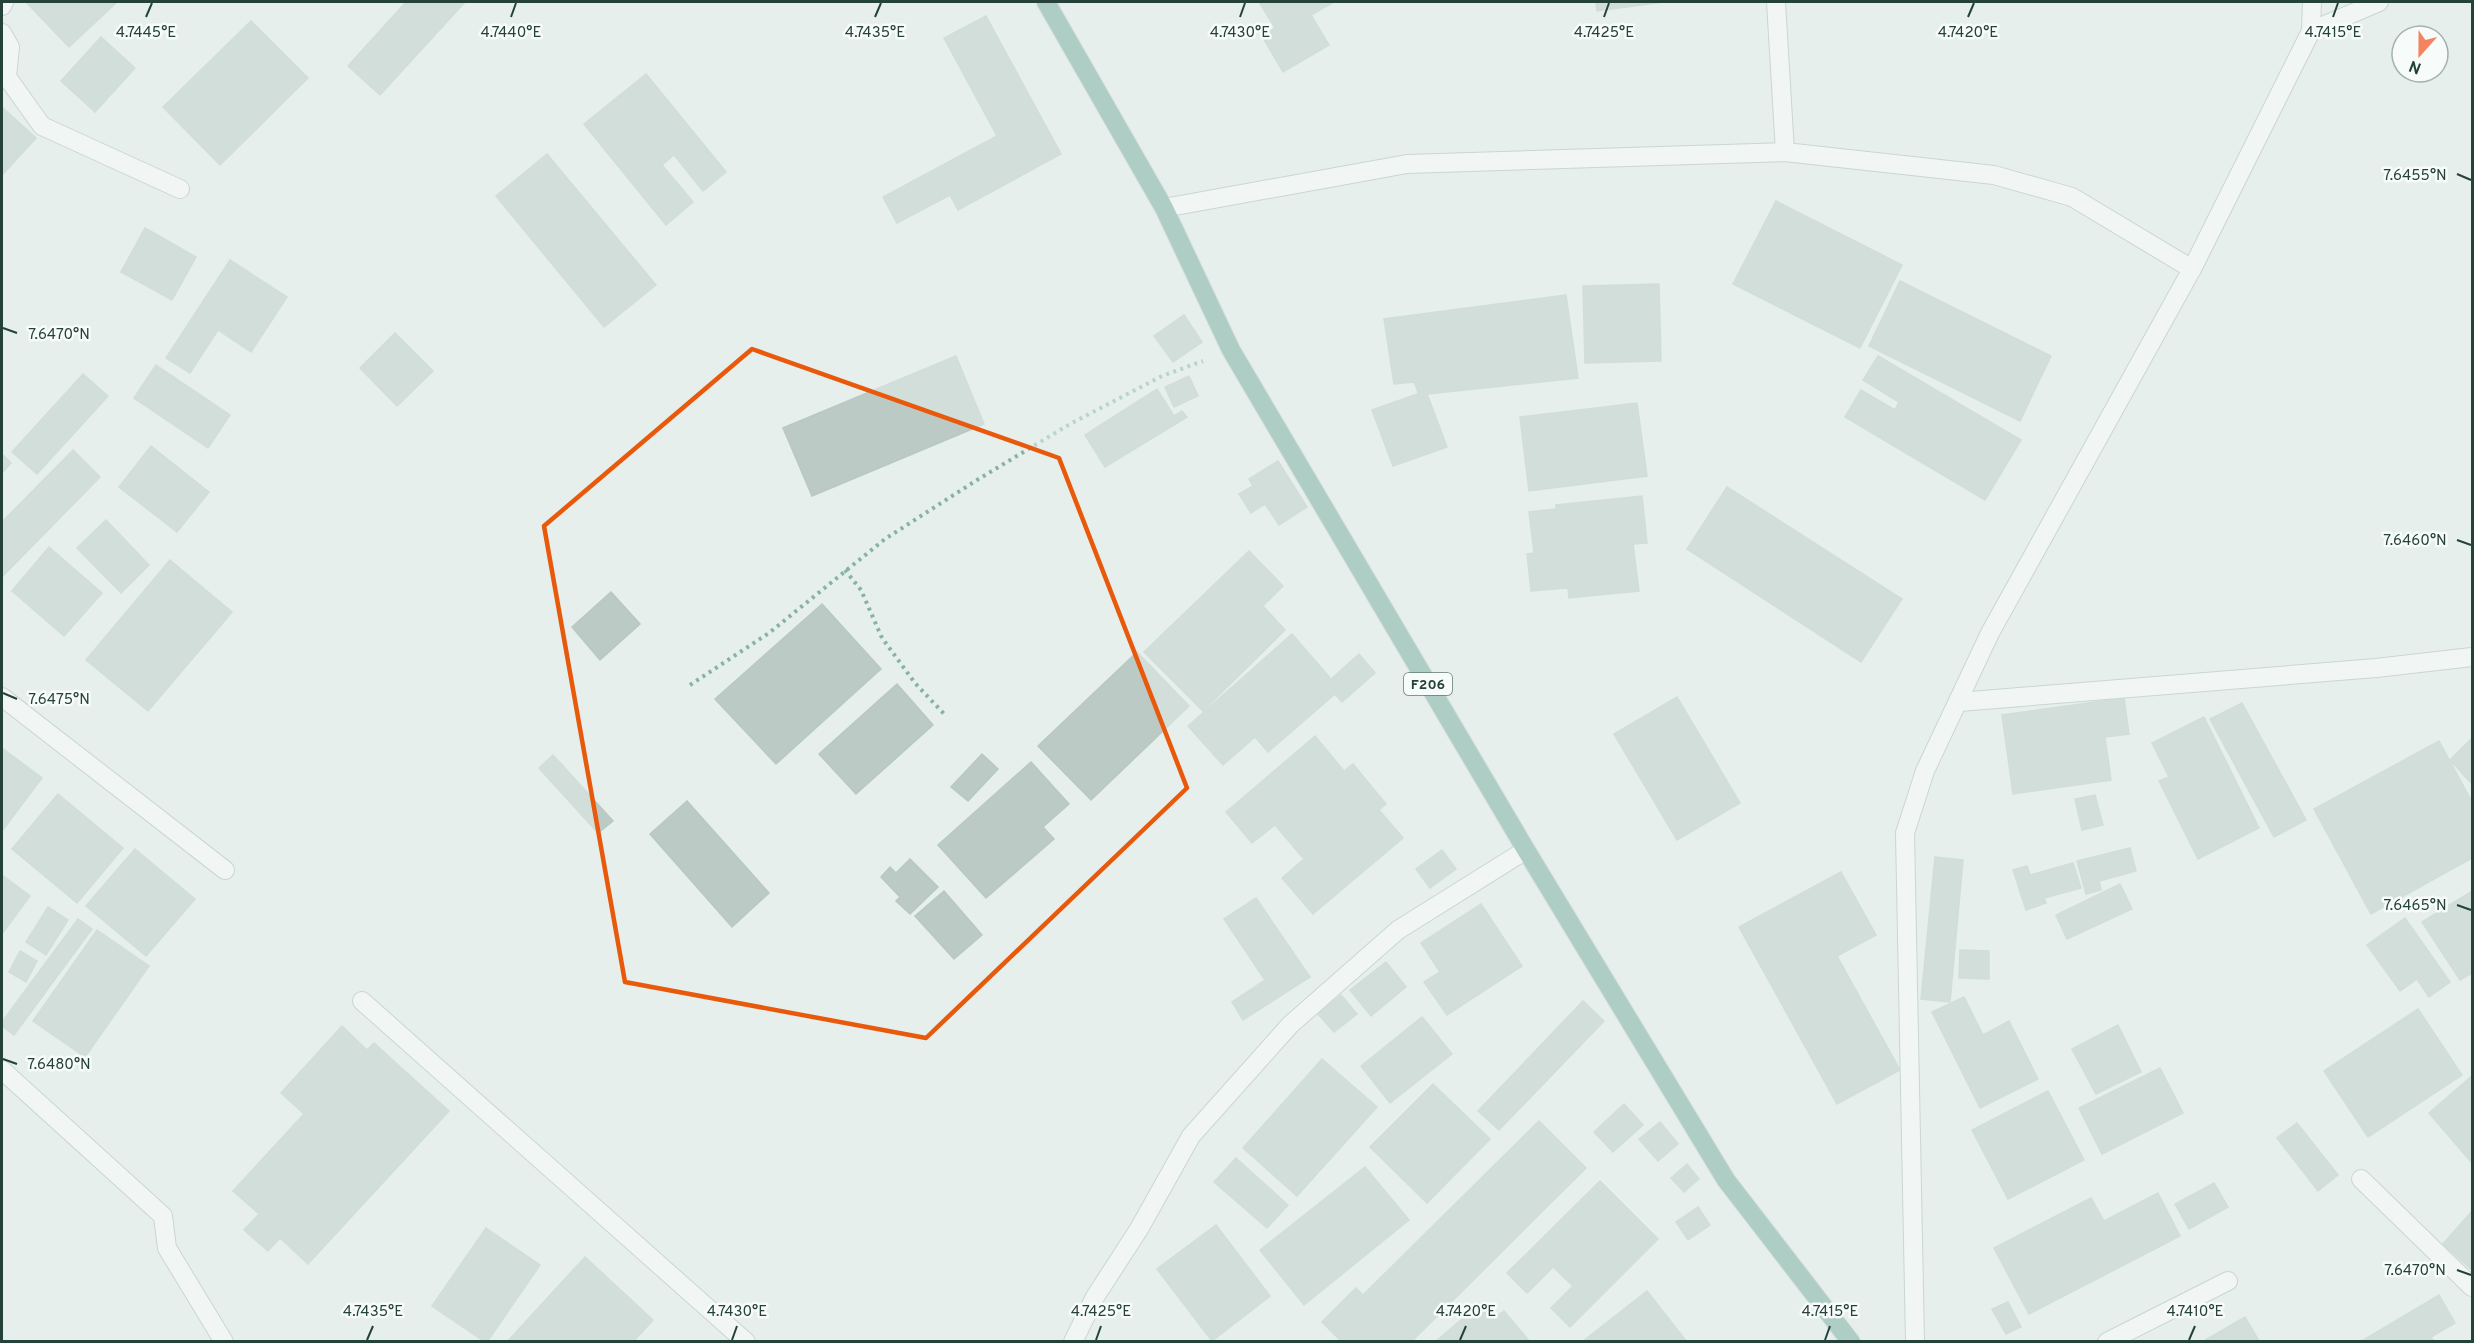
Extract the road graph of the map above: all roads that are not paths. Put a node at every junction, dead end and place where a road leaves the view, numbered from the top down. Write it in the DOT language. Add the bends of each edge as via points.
graph roads {
  1 [pos="4,2"];
  2 [pos="1046,2"];
  3 [pos="1776,2"];
  4 [pos="2312,2"];
  5 [pos="2379,2"];
  6 [pos="2,6"];
  7 [pos="2311,31"];
  8 [pos="2,33"];
  9 [pos="1785,152"];
  10 [pos="180,189"];
  11 [pos="1164,208"];
  12 [pos="2192,269"];
  13 [pos="2472,657"];
  14 [pos="2,697"];
  15 [pos="1959,702"];
  16 [pos="1526,850"];
  17 [pos="225,870"];
  18 [pos="362,1001"];
  19 [pos="2,1070"];
  20 [pos="2361,1179"];
  21 [pos="2228,1281"];
  22 [pos="2472,1287"];
  23 [pos="224,1341"];
  24 [pos="746,1341"];
  25 [pos="1073,1341"];
  26 [pos="1851,1341"];
  27 [pos="1915,1341"];
  28 [pos="2107,1341"];
  1 -- 6 [label="street"];
  2 -- 11 [label="main road, F206"];
  3 -- 9 [label="street"];
  4 -- 7 [label="street"];
  5 -- 7 [label="street"];
  7 -- 12 [label="street"];
  8 -- 10 [label="street" via="10,47 7,77 42,126"];
  9 -- 11 [label="street" via="1407,164"];
  9 -- 12 [label="street" via="2005,178 2072,198"];
  11 -- 16 [label="main road, F206" via="1231,350"];
  12 -- 15 [label="street" via="1990,633"];
  13 -- 15 [label="street"];
  14 -- 17 [label="street"];
  15 -- 27 [label="street" via="1924,771 1905,833"];
  16 -- 25 [label="street" via="1398,930 1290,1025 1191,1136"];
  16 -- 26 [label="main road, F206" via="1726,1180"];
  18 -- 24 [label="street"];
  19 -- 23 [label="street" via="163,1216 167,1248"];
  20 -- 22 [label="street"];
  21 -- 28 [label="street"];
}
